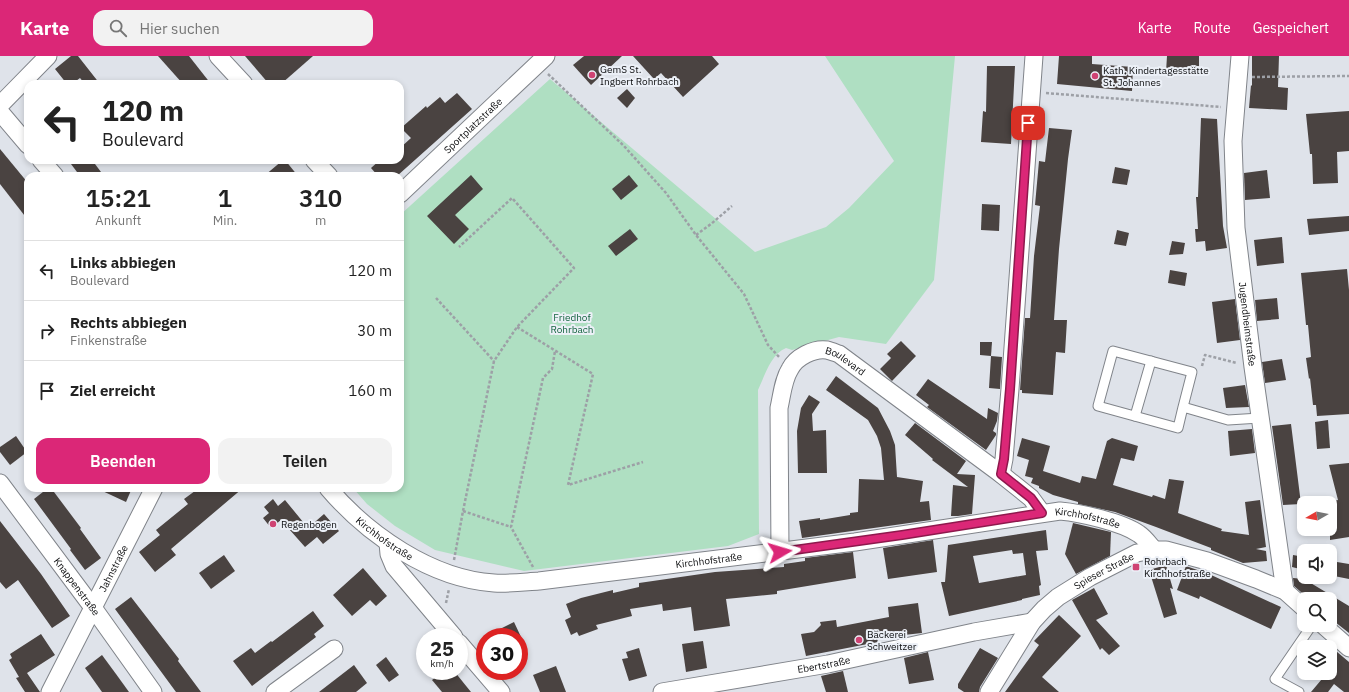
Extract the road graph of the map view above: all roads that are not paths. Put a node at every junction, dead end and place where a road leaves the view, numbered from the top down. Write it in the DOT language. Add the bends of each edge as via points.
graph roads {
  1 [pos="48,56"];
  2 [pos="218,56"];
  3 [pos="1034,56"];
  4 [pos="1240,56"];
  5 [pos="542,59"];
  6 [pos="24,80"];
  7 [pos="24,80"];
  8 [pos="240,80"];
  9 [pos="0,105"];
  10 [pos="0,112"];
  11 [pos="24,140"];
  12 [pos="44,164"];
  13 [pos="318,164"];
  14 [pos="52,172"];
  15 [pos="325,172"];
  16 [pos="404,190"];
  17 [pos="1151,361"];
  18 [pos="1183,407"];
  19 [pos="1135,416"];
  20 [pos="1260,418"];
  21 [pos="1001,474"];
  22 [pos="0,483"];
  23 [pos="152,492"];
  24 [pos="332,492"];
  25 [pos="1042,513"];
  26 [pos="388,542"];
  27 [pos="1154,550"];
  28 [pos="780,552"];
  29 [pos="1285,591"];
  30 [pos="1297,602"];
  31 [pos="94,609"];
  32 [pos="1032,622"];
  33 [pos="447,628"];
  34 [pos="1307,632"];
  35 [pos="1332,632"];
  36 [pos="1349,648"];
  37 [pos="334,649"];
  38 [pos="468,654"];
  39 [pos="50,692"];
  40 [pos="153,692"];
  41 [pos="275,692"];
  42 [pos="501,692"];
  43 [pos="662,692"];
  44 [pos="989,692"];
  45 [pos="1299,692"];
  1 -- 7 [label="street"];
  2 -- 8 [label="street"];
  3 -- 21 [label="street"];
  4 -- 20 [label="street, Jugendheimstraße" via="1232,141 1236,221"];
  5 -- 16 [label="street, Sportplatzstraße"];
  6 -- 9 [label="street"];
  10 -- 11 [label="street"];
  12 -- 14 [label="street"];
  13 -- 15 [label="street"];
  17 -- 18 [label="lane" via="1192,372"];
  17 -- 19 [label="lane"];
  17 -- 19 [label="lane" via="1113,351 1098,406"];
  18 -- 19 [label="lane" via="1178,428"];
  18 -- 20 [label="lane" via="1228,420"];
  20 -- 29 [label="street, Jugendheimstraße"];
  21 -- 25 [label="street, Boulevard" via="1031,498"];
  21 -- 28 [label="street, Boulevard" via="839,354 827,350 815,351 801,356 790,368 779,408"];
  22 -- 31 [label="street, Knappenstraße"];
  23 -- 31 [label="street, Jahnstraße"];
  24 -- 26 [label="street, Kirchhofstraße" via="368,528"];
  25 -- 27 [label="street, Kirchhofstraße" via="1077,512 1121,526 1138,533"];
  25 -- 28 [label="street, Kirchhofstraße"];
  26 -- 28 [label="street, Kirchhofstraße" via="416,560 453,574 494,583 516,583"];
  26 -- 33 [label="street" via="394,566"];
  27 -- 29 [label="street, Spieser Straße" via="1166,550 1206,561"];
  27 -- 32 [label="street, Spieser Straße" via="1138,553 1090,577 1058,597"];
  29 -- 30 [label="street, Spieser Straße"];
  31 -- 39 [label="street, Jahnstraße"];
  31 -- 40 [label="street, Knappenstraße"];
  32 -- 43 [label="street, Ebertstraße" via="828,664"];
  32 -- 44 [label="street, Spieser Straße"];
  34 -- 45 [label="lane" via="1275,679"];
  35 -- 36 [label="street"];
  37 -- 41 [label="street"];
  38 -- 42 [label="street"];
}
